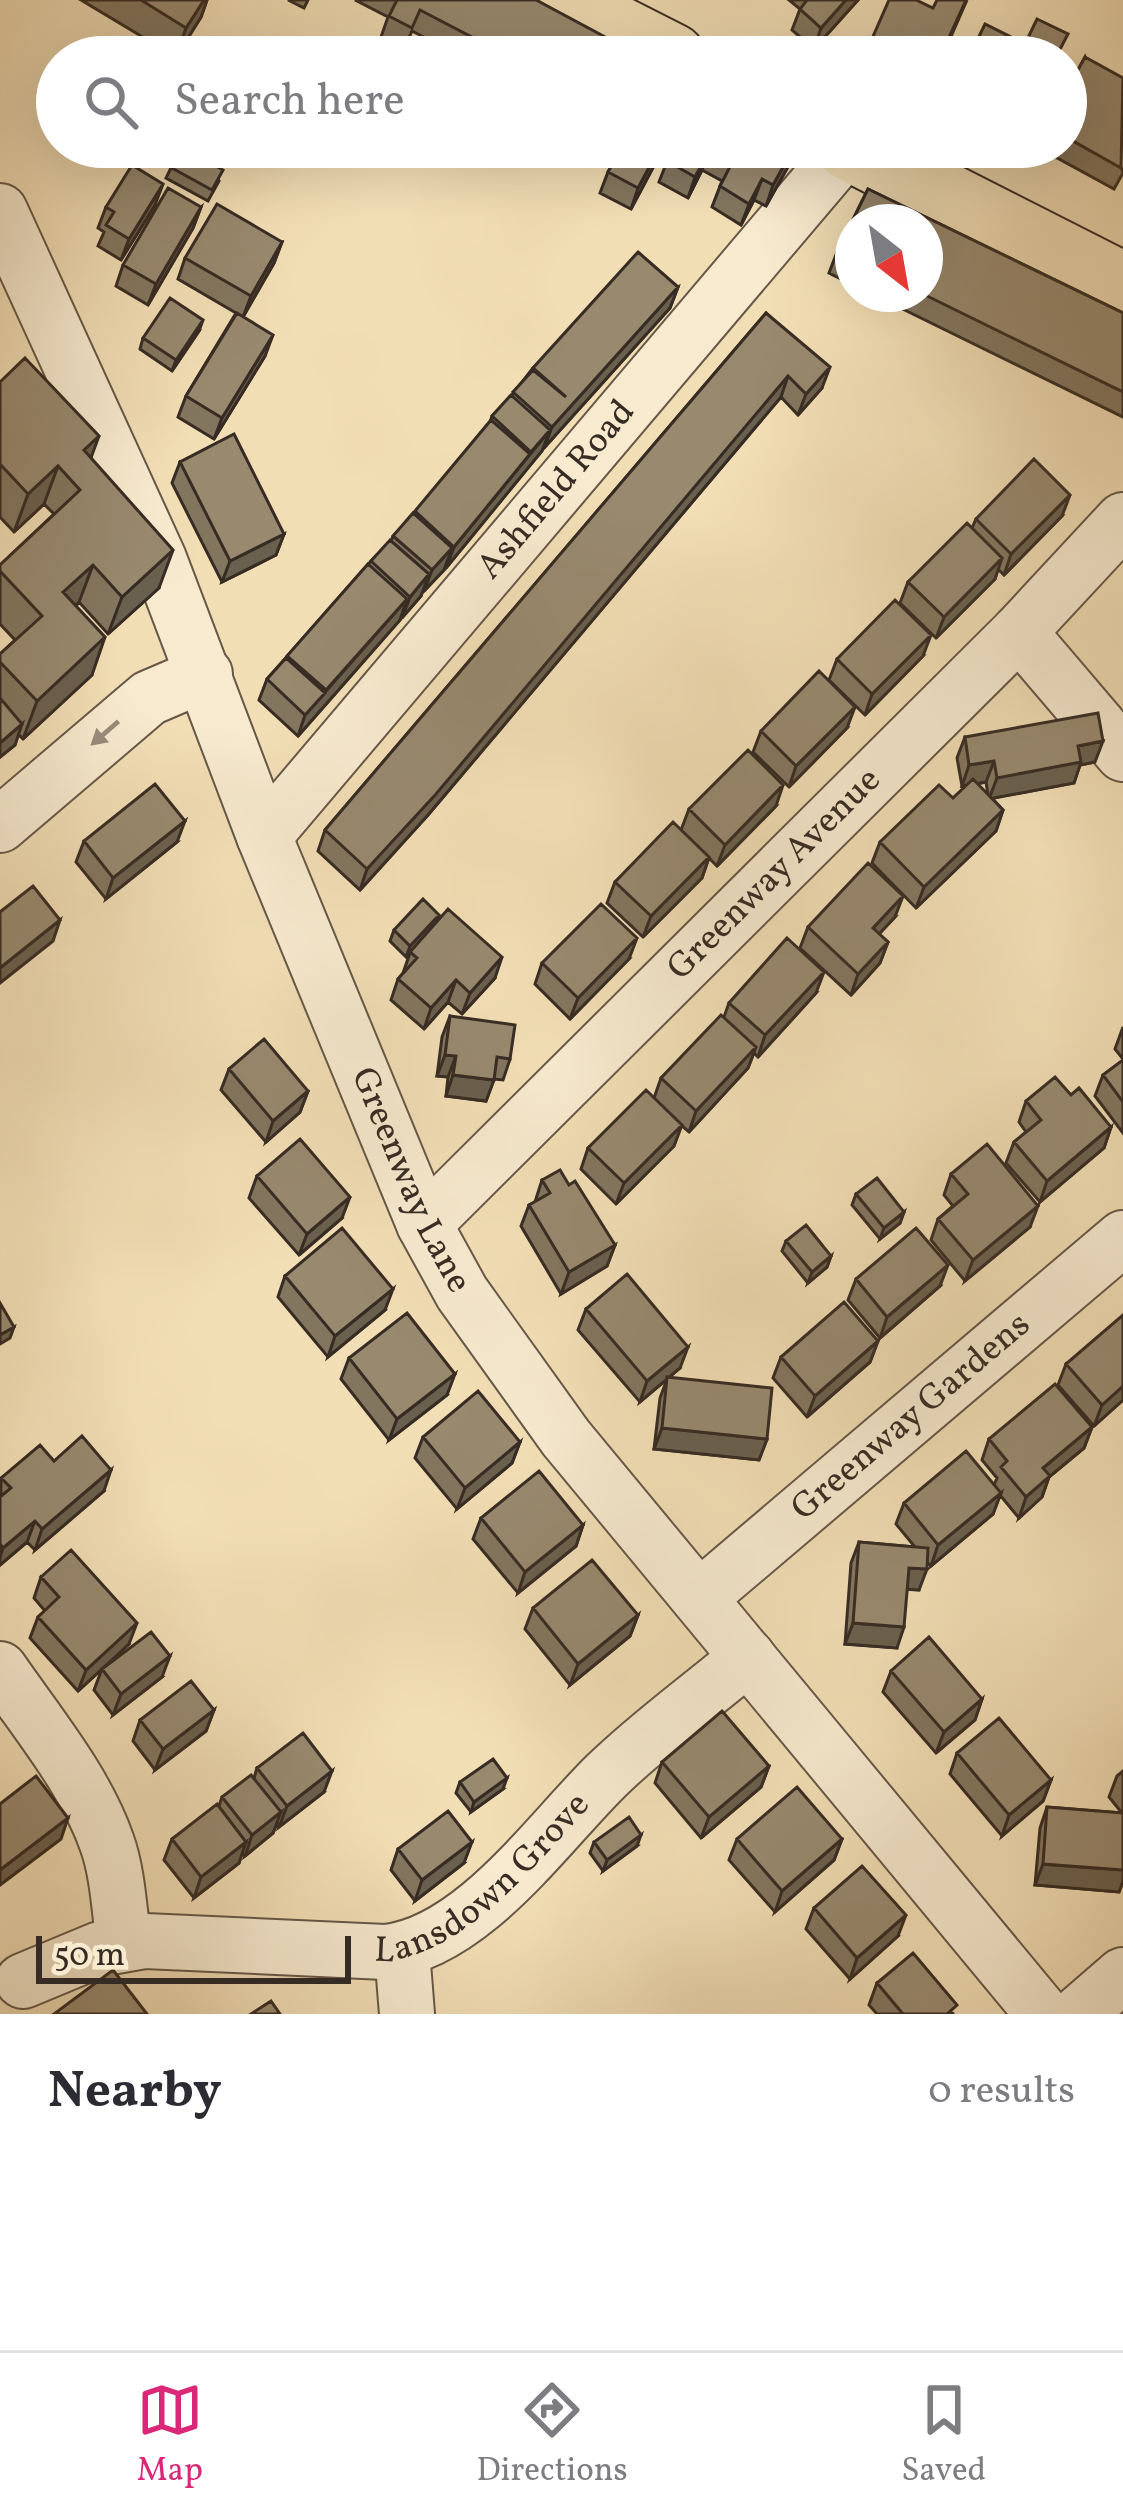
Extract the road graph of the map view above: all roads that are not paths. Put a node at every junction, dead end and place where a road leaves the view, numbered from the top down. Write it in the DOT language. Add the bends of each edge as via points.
graph roads {
  1 [pos="560,0"];
  2 [pos="631,36"];
  3 [pos="830,168"];
  4 [pos="890,168"];
  5 [pos="0,211"];
  6 [pos="1123,286"];
  7 [pos="1123,520"];
  8 [pos="1019,632"];
  9 [pos="205,674"];
  10 [pos="1123,754"];
  11 [pos="0,825"];
  12 [pos="264,836"];
  13 [pos="424,1224"];
  14 [pos="1123,1238"];
  15 [pos="699,1598"];
  16 [pos="748,1657"];
  17 [pos="0,1669"];
  18 [pos="124,1943"];
  19 [pos="402,1951"];
  20 [pos="1123,1975"];
  21 [pos="22,1982"];
  22 [pos="407,2014"];
  23 [pos="1042,2014"];
  24 [pos="1078,2014"];
  1 -- 2 [label="main road"];
  3 -- 12 [label="street, Ashfield Road"];
  4 -- 6 [label="main road"];
  5 -- 9 [label="street, Greenway Lane"];
  7 -- 8 [label="street, Greenway Avenue"];
  8 -- 10 [label="street"];
  8 -- 13 [label="street, Greenway Avenue"];
  9 -- 11 [label="street, one-way" via="149,698"];
  9 -- 12 [label="street, Greenway Lane"];
  12 -- 13 [label="street, Greenway Lane"];
  13 -- 15 [label="street, Greenway Lane" via="537,1400"];
  14 -- 15 [label="street, Greenway Gardens"];
  15 -- 16 [label="street, Greenway Lane"];
  16 -- 19 [label="street, Lansdown Grove" via="608,1774 502,1886"];
  16 -- 23 [label="street, Greenway Lane"];
  17 -- 18 [label="street" via="102,1831"];
  18 -- 19 [label="street, Lansdown Grove"];
  18 -- 21 [label="street, Lansdown Grove"];
  19 -- 22 [label="street"];
  20 -- 24 [label="street"];
}
